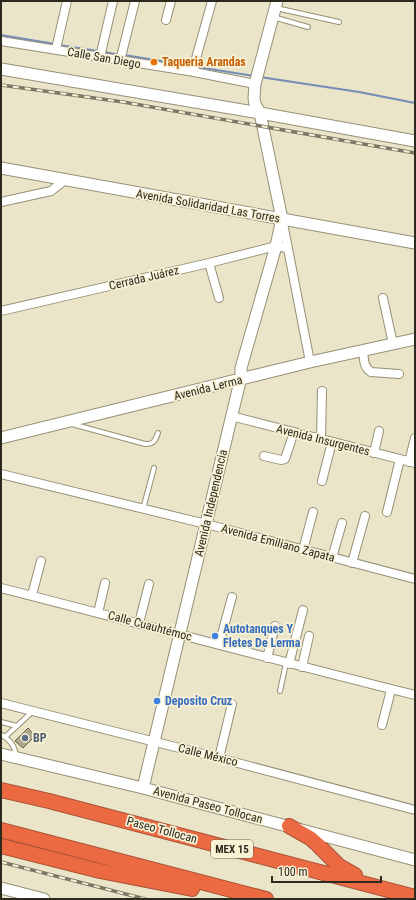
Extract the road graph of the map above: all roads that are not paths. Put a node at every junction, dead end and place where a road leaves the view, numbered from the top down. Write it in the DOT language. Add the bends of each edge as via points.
graph roads {
  1 [pos="68,1"];
  2 [pos="113,1"];
  3 [pos="135,1"];
  4 [pos="171,1"];
  5 [pos="212,1"];
  6 [pos="275,9"];
  7 [pos="166,20"];
  8 [pos="339,22"];
  9 [pos="308,26"];
  10 [pos="1,41"];
  11 [pos="57,47"];
  12 [pos="101,54"];
  13 [pos="121,57"];
  14 [pos="195,67"];
  15 [pos="1,69"];
  16 [pos="256,78"];
  17 [pos="260,113"];
  18 [pos="415,141"];
  19 [pos="1,168"];
  20 [pos="65,180"];
  21 [pos="1,202"];
  22 [pos="282,219"];
  23 [pos="415,243"];
  24 [pos="281,247"];
  25 [pos="209,263"];
  26 [pos="218,298"];
  27 [pos="383,298"];
  28 [pos="1,311"];
  29 [pos="415,339"];
  30 [pos="393,344"];
  31 [pos="363,350"];
  32 [pos="309,358"];
  33 [pos="399,374"];
  34 [pos="241,375"];
  35 [pos="322,391"];
  36 [pos="231,416"];
  37 [pos="65,423"];
  38 [pos="379,431"];
  39 [pos="294,432"];
  40 [pos="158,433"];
  41 [pos="1,438"];
  42 [pos="415,438"];
  43 [pos="321,439"];
  44 [pos="332,442"];
  45 [pos="374,453"];
  46 [pos="264,456"];
  47 [pos="400,459"];
  48 [pos="412,463"];
  49 [pos="154,468"];
  50 [pos="1,474"];
  51 [pos="322,481"];
  52 [pos="143,509"];
  53 [pos="313,512"];
  54 [pos="387,512"];
  55 [pos="365,516"];
  56 [pos="342,523"];
  57 [pos="206,524"];
  58 [pos="303,550"];
  59 [pos="332,558"];
  60 [pos="41,561"];
  61 [pos="352,563"];
  62 [pos="415,580"];
  63 [pos="105,583"];
  64 [pos="149,584"];
  65 [pos="1,588"];
  66 [pos="32,595"];
  67 [pos="232,597"];
  68 [pos="303,610"];
  69 [pos="98,613"];
  70 [pos="138,623"];
  71 [pos="275,626"];
  72 [pos="180,634"];
  73 [pos="309,636"];
  74 [pos="219,645"];
  75 [pos="267,658"];
  76 [pos="288,664"];
  77 [pos="302,667"];
  78 [pos="391,690"];
  79 [pos="280,691"];
  80 [pos="415,695"];
  81 [pos="1,703"];
  82 [pos="232,704"];
  83 [pos="34,710"];
  84 [pos="1,722"];
  85 [pos="382,725"];
  86 [pos="17,726"];
  87 [pos="154,741"];
  88 [pos="1,754"];
  89 [pos="16,758"];
  90 [pos="219,758"];
  91 [pos="1,780"];
  92 [pos="143,788"];
  93 [pos="1,790"];
  94 [pos="49,801"];
  95 [pos="415,810"];
  96 [pos="289,826"];
  97 [pos="1,830"];
  98 [pos="1,846"];
  99 [pos="415,860"];
  100 [pos="373,885"];
  101 [pos="1,888"];
  102 [pos="415,897"];
  103 [pos="44,899"];
  104 [pos="252,899"];
  105 [pos="266,899"];
  1 -- 11 [label="street"];
  2 -- 12 [label="street"];
  3 -- 13 [label="street"];
  4 -- 7 [label="street"];
  5 -- 14 [label="street"];
  6 -- 8 [label="lane"];
  6 -- 9 [label="lane"];
  6 -- 16 [label="main road, Avenida Independencia"];
  10 -- 11 [label="street, Calle San Diego"];
  11 -- 12 [label="street, Calle San Diego"];
  12 -- 13 [label="street, Calle San Diego"];
  13 -- 14 [label="street, Calle San Diego"];
  14 -- 16 [label="street, Calle San Diego"];
  15 -- 17 [label="main road"];
  16 -- 17 [label="main road, Avenida Independencia" via="254,98"];
  17 -- 18 [label="main road"];
  17 -- 22 [label="main road, Avenida Independencia"];
  19 -- 20 [label="main road, Avenida Solidaridad Las Torres"];
  20 -- 21 [label="street" via="51,192"];
  20 -- 22 [label="main road, Avenida Solidaridad Las Torres"];
  22 -- 23 [label="main road, Avenida Solidaridad Las Torres"];
  22 -- 24 [label="main road, Avenida Independencia"];
  24 -- 25 [label="street, Cerrada Juárez"];
  24 -- 32 [label="street, Avenida Independencia"];
  24 -- 34 [label="main road, Avenida Independencia"];
  25 -- 26 [label="street"];
  25 -- 28 [label="street, Cerrada Juárez"];
  27 -- 30 [label="street"];
  29 -- 30 [label="main road, Avenida Lerma"];
  30 -- 31 [label="main road, Avenida Lerma"];
  31 -- 32 [label="main road, Avenida Lerma"];
  31 -- 33 [label="street" via="365,366 371,372"];
  32 -- 34 [label="main road, Avenida Lerma"];
  34 -- 36 [label="main road, Avenida Independencia"];
  34 -- 37 [label="main road, Avenida Lerma"];
  35 -- 43 [label="street"];
  36 -- 39 [label="street, Avenida Insurgentes"];
  36 -- 57 [label="main road, Avenida Independencia"];
  37 -- 40 [label="lane" via="145,444 155,442"];
  37 -- 41 [label="main road, Avenida Lerma"];
  38 -- 45 [label="street"];
  39 -- 43 [label="street, Avenida Insurgentes"];
  39 -- 46 [label="street" via="284,460"];
  42 -- 48 [label="street"];
  43 -- 44 [label="street, Avenida Insurgentes"];
  44 -- 45 [label="street, Avenida Insurgentes"];
  44 -- 51 [label="street"];
  45 -- 47 [label="street, Avenida Insurgentes"];
  47 -- 48 [label="street, Avenida Insurgentes"];
  47 -- 54 [label="street"];
  49 -- 52 [label="lane"];
  50 -- 52 [label="street, Avenida Emiliano Zapata"];
  52 -- 57 [label="street, Avenida Emiliano Zapata"];
  53 -- 58 [label="street"];
  55 -- 61 [label="street"];
  56 -- 59 [label="street"];
  57 -- 58 [label="street, Avenida Emiliano Zapata"];
  57 -- 72 [label="main road, Avenida Independencia"];
  58 -- 59 [label="street, Avenida Emiliano Zapata"];
  59 -- 61 [label="street, Avenida Emiliano Zapata"];
  60 -- 66 [label="street"];
  61 -- 62 [label="street, Avenida Emiliano Zapata"];
  63 -- 69 [label="street"];
  64 -- 70 [label="street"];
  65 -- 66 [label="street, Calle Cuauhtémoc"];
  66 -- 69 [label="street, Calle Cuauhtémoc"];
  67 -- 74 [label="street"];
  68 -- 76 [label="street"];
  69 -- 70 [label="street, Calle Cuauhtémoc"];
  70 -- 72 [label="street, Calle Cuauhtémoc"];
  71 -- 75 [label="street"];
  72 -- 74 [label="street, Calle Cuauhtémoc"];
  72 -- 87 [label="main road, Avenida Independencia"];
  73 -- 77 [label="street"];
  74 -- 75 [label="street, Calle Cuauhtémoc"];
  75 -- 76 [label="street, Calle Cuauhtémoc"];
  76 -- 77 [label="street, Calle Cuauhtémoc"];
  76 -- 79 [label="lane"];
  77 -- 78 [label="street, Calle Cuauhtémoc"];
  78 -- 80 [label="street, Calle Cuauhtémoc"];
  78 -- 85 [label="street"];
  81 -- 83 [label="street, Calle México"];
  82 -- 90 [label="street"];
  83 -- 86 [label="lane"];
  83 -- 87 [label="street, Calle México"];
  84 -- 86 [label="lane"];
  86 -- 89 [label="lane" via="4,736 15,747"];
  87 -- 90 [label="street, Calle México"];
  87 -- 92 [label="main road, Avenida Independencia"];
  88 -- 89 [label="main road, Avenida Paseo Tollocan"];
  89 -- 92 [label="main road, Avenida Paseo Tollocan"];
  90 -- 95 [label="street, Calle México"];
  91 -- 94 [label="highway"];
  92 -- 96 [label="main road, Avenida Paseo Tollocan"];
  93 -- 94 [label="highway, Paseo Tollocan / MEX 15"];
  94 -- 100 [label="highway, Paseo Tollocan / MEX 15"];
  96 -- 99 [label="main road, Avenida Paseo Tollocan"];
  96 -- 100 [label="highway" via="317,844 338,866"];
  97 -- 105 [label="highway"];
  98 -- 104 [label="highway" via="100,871"];
  100 -- 102 [label="highway, Paseo Tollocan / MEX 15"];
  101 -- 103 [label="main road"];
}
